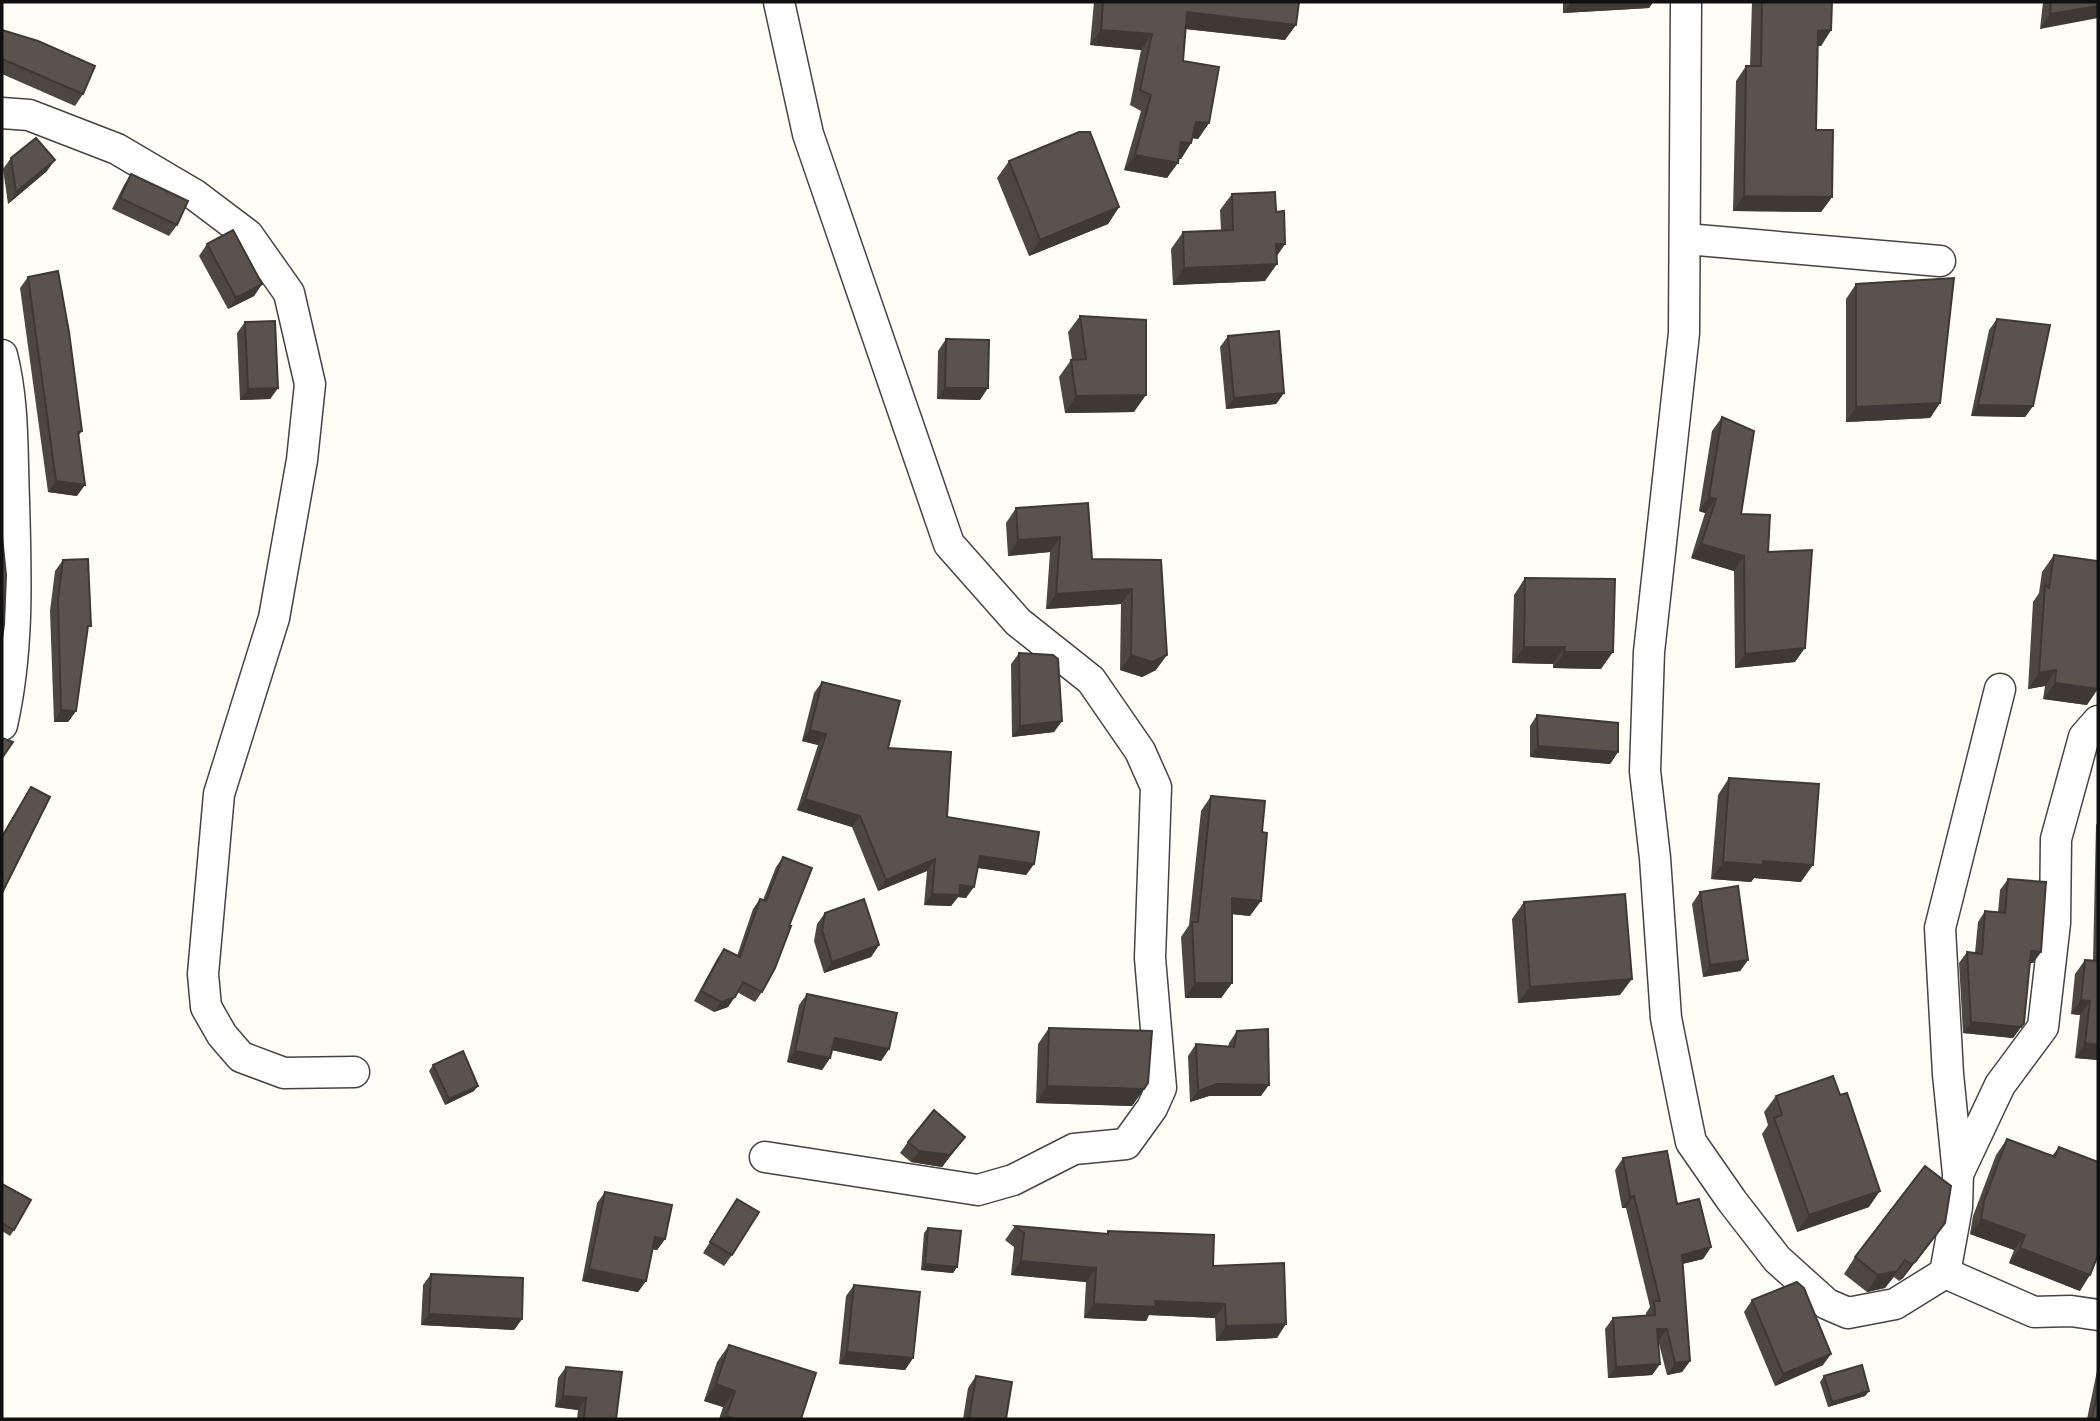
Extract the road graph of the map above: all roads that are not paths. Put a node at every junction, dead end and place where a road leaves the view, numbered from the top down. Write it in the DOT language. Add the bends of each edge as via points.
graph roads {
  1 [pos="779,2"];
  2 [pos="1686,2"];
  3 [pos="2,113"];
  4 [pos="1686,239"];
  5 [pos="1940,261"];
  6 [pos="2,355"];
  7 [pos="2000,689"];
  8 [pos="2098,721"];
  9 [pos="2,725"];
  10 [pos="354,1072"];
  11 [pos="765,1157"];
  12 [pos="1958,1174"];
  13 [pos="1945,1273"];
  14 [pos="2098,1315"];
  1 -- 11 [label="street" via="808,134 949,544 1018,622 1091,680 1140,751 1156,787 1150,958 1161,1088 1126,1144 1074,1150 1013,1180 978,1190"];
  2 -- 4 [label="street"];
  3 -- 10 [label="street" via="29,116 117,149 195,195 248,234 289,293 310,384 302,460 274,618 219,794 203,974 206,1007 241,1057 284,1073"];
  4 -- 5 [label="street"];
  4 -- 13 [label="street" via="1684,333 1649,652 1645,771 1666,1018 1691,1142 1777,1259 1827,1304 1848,1313 1895,1304"];
  6 -- 9 [label="street" via="11,406 17,601 12,673"];
  7 -- 12 [label="street" via="1940,929"];
  8 -- 12 [label="street" via="2084,737 2056,839 2055,923 2043,1027 2000,1085"];
  12 -- 13 [label="street"];
  13 -- 14 [label="street" via="2034,1311"];
}
